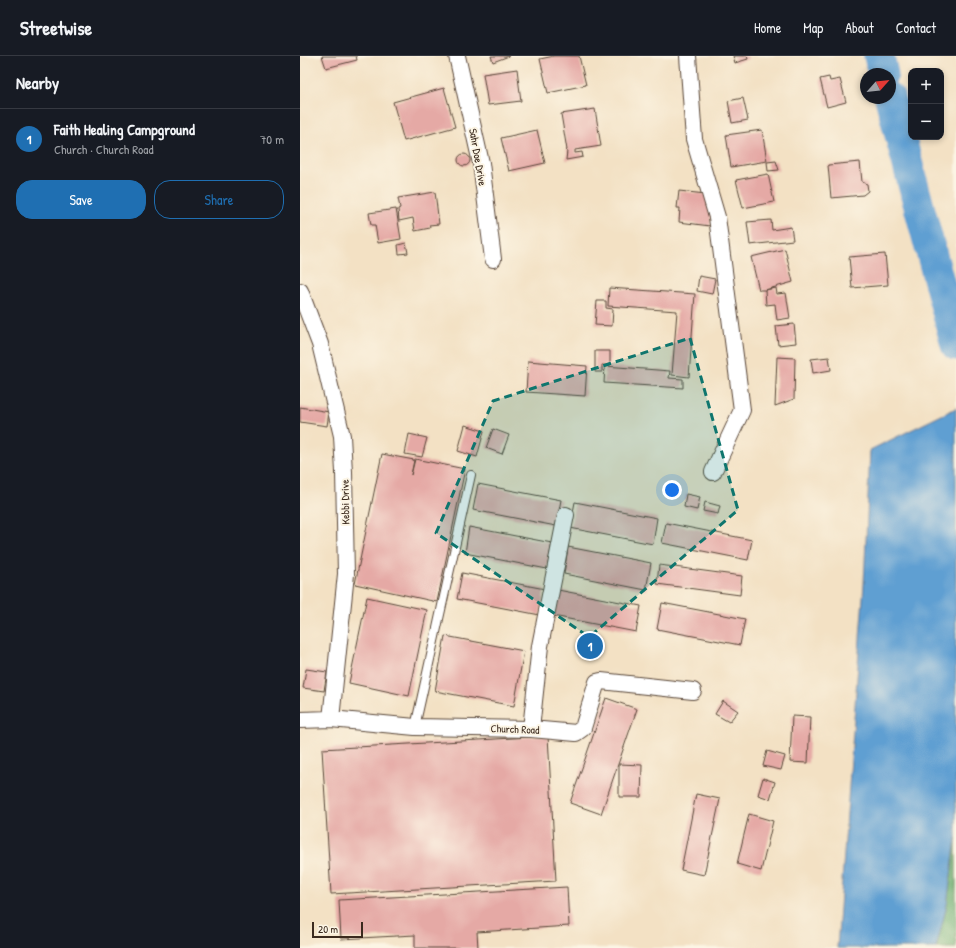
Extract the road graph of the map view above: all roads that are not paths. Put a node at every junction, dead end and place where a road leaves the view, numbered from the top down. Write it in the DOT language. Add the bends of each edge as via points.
graph roads {
  1 [pos="457,56"];
  2 [pos="688,56"];
  3 [pos="493,259"];
  4 [pos="300,291"];
  5 [pos="713,472"];
  6 [pos="471,475"];
  7 [pos="566,515"];
  8 [pos="693,690"];
  9 [pos="331,719"];
  10 [pos="300,720"];
  11 [pos="414,727"];
  12 [pos="531,729"];
  1 -- 3 [label="street, Sahr Doe Drive" via="481,163"];
  2 -- 5 [label="street" via="694,140 717,217 742,410"];
  4 -- 9 [label="street, Kebbi Drive" via="320,344 342,436 346,574"];
  6 -- 11 [label="lane"];
  7 -- 12 [label="street" via="540,646"];
  8 -- 12 [label="street, Church Road" via="601,681 597,682 583,728 576,733"];
  9 -- 10 [label="street, Church Road"];
  9 -- 11 [label="street, Church Road"];
  11 -- 12 [label="street, Church Road"];
}
